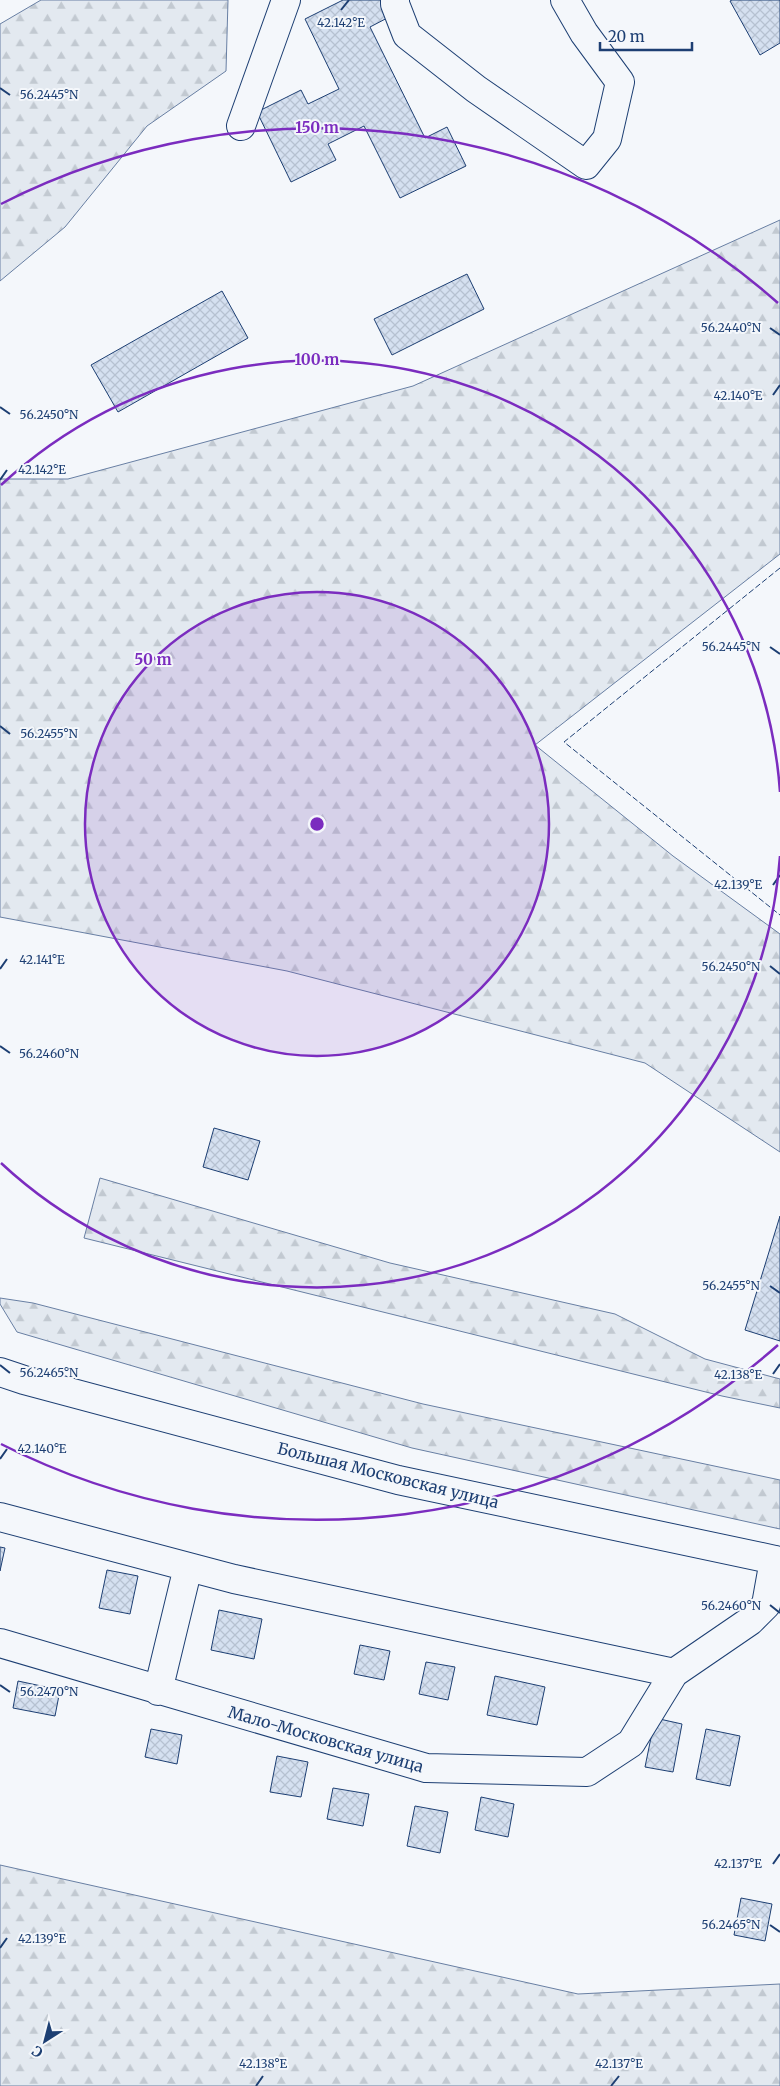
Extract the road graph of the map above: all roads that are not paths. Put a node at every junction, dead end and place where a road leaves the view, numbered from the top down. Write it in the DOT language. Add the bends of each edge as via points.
graph roads {
  1 [pos="286,0"];
  2 [pos="395,0"];
  3 [pos="565,0"];
  4 [pos="241,126"];
  5 [pos="0,1372"];
  6 [pos="0,1517"];
  7 [pos="777,1561"];
  8 [pos="188,1567"];
  9 [pos="0,1643"];
  10 [pos="674,1673"];
  11 [pos="158,1691"];
  1 -- 4 [label="street"];
  2 -- 3 [label="street" via="407,35 476,89 586,165 607,139 620,82 584,33"];
  5 -- 7 [label="street, Большая Московская улица" via="398,1480"];
  6 -- 8 [label="street"];
  7 -- 10 [label="street" via="766,1605 750,1621"];
  8 -- 10 [label="street"];
  8 -- 11 [label="street"];
  9 -- 11 [label="street, Мало-Московская улица"];
  10 -- 11 [label="street, Мало-Московская улица" via="632,1743 587,1772 426,1768"];
}
